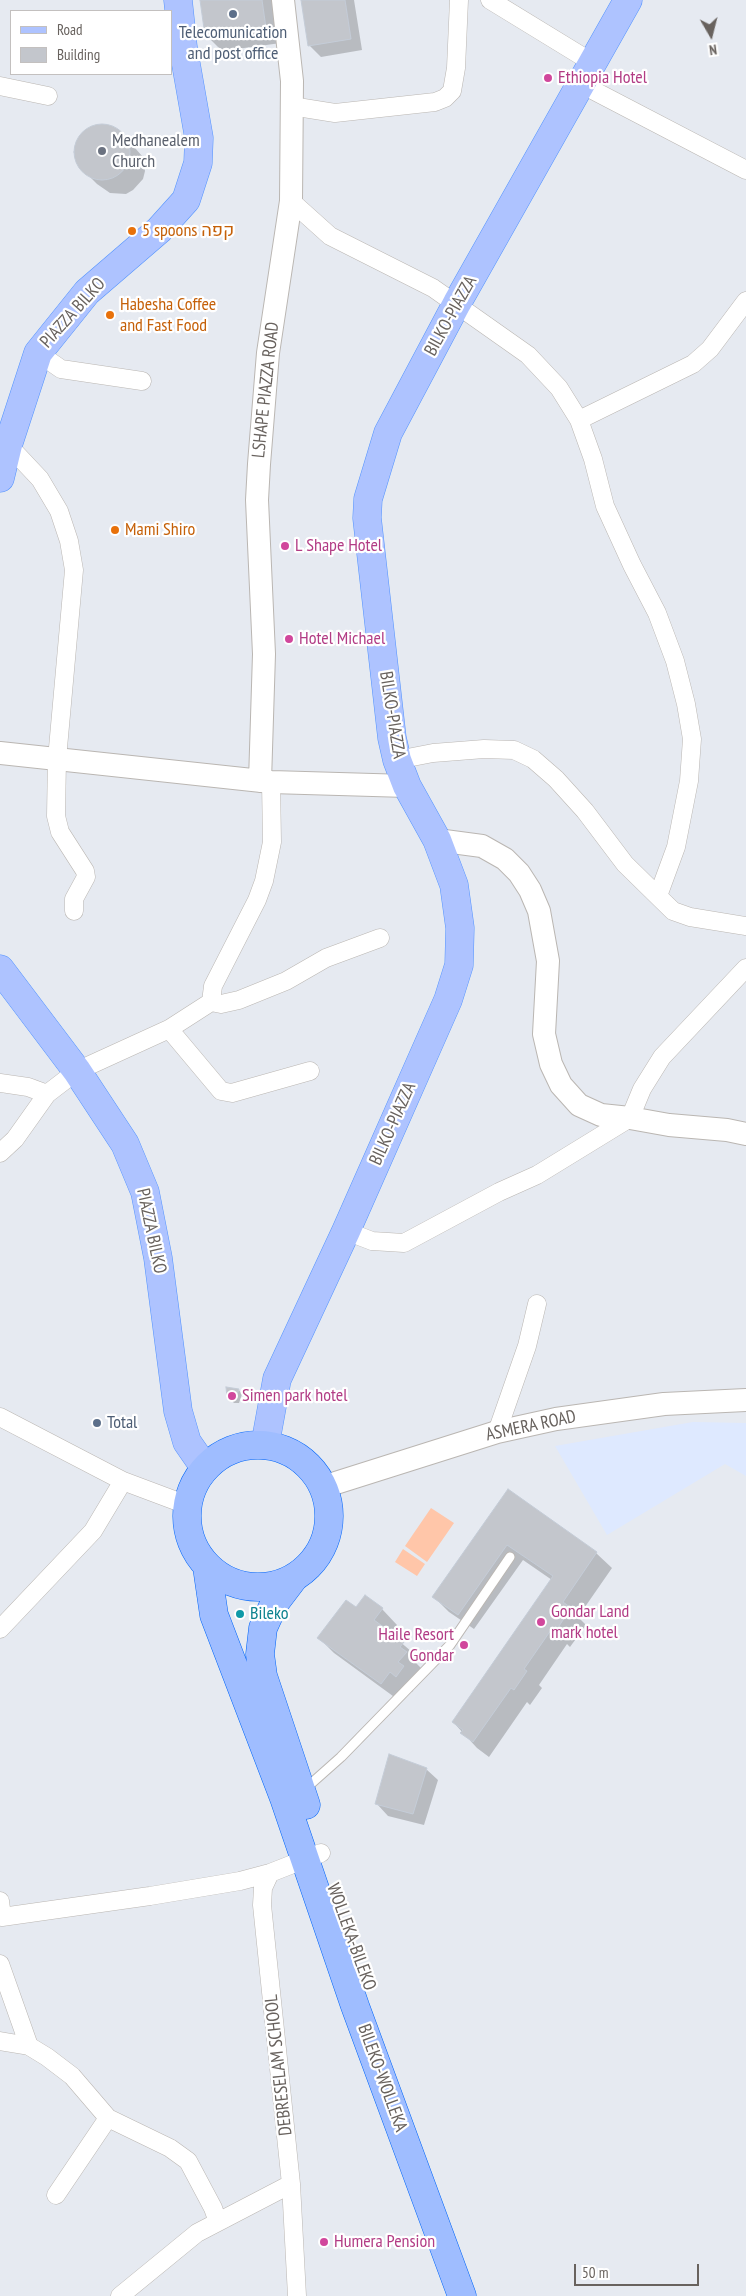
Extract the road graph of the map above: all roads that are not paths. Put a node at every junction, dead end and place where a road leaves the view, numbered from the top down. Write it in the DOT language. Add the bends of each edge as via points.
graph roads {
  1 [pos="178,0"];
  2 [pos="283,0"];
  3 [pos="459,0"];
  4 [pos="490,0"];
  5 [pos="628,0"];
  6 [pos="587,73"];
  7 [pos="0,86"];
  8 [pos="48,96"];
  9 [pos="292,106"];
  10 [pos="746,170"];
  11 [pos="291,201"];
  12 [pos="746,302"];
  13 [pos="457,303"];
  14 [pos="38,353"];
  15 [pos="142,381"];
  16 [pos="579,420"];
  17 [pos="4,444"];
  18 [pos="0,478"];
  19 [pos="0,753"];
  20 [pos="57,759"];
  21 [pos="397,760"];
  22 [pos="266,782"];
  23 [pos="407,786"];
  24 [pos="438,840"];
  25 [pos="658,896"];
  26 [pos="74,911"];
  27 [pos="746,926"];
  28 [pos="380,938"];
  29 [pos="0,968"];
  30 [pos="746,968"];
  31 [pos="211,1002"];
  32 [pos="169,1029"];
  33 [pos="77,1071"];
  34 [pos="310,1071"];
  35 [pos="0,1083"];
  36 [pos="47,1094"];
  37 [pos="630,1118"];
  38 [pos="746,1134"];
  39 [pos="0,1153"];
  40 [pos="346,1231"];
  41 [pos="537,1304"];
  42 [pos="746,1400"];
  43 [pos="0,1417"];
  44 [pos="497,1432"];
  45 [pos="265,1444"];
  46 [pos="205,1468"];
  47 [pos="123,1481"];
  48 [pos="323,1487"];
  49 [pos="187,1505"];
  50 [pos="510,1557"];
  51 [pos="207,1567"];
  52 [pos="293,1578"];
  53 [pos="2,1621"];
  54 [pos="293,1795"];
  55 [pos="313,1857"];
  56 [pos="270,1873"];
  57 [pos="1,1914"];
  58 [pos="0,1964"];
  59 [pos="0,2041"];
  60 [pos="29,2046"];
  61 [pos="108,2118"];
  62 [pos="291,2184"];
  63 [pos="56,2194"];
  64 [pos="218,2222"];
  65 [pos="447,2227"];
  66 [pos="120,2296"];
  67 [pos="297,2296"];
  68 [pos="462,2296"];
  69 [pos="482,2296"];
  1 -- 14 [label="main road, PIAZZA BILKO" via="199,138 198,163 186,200 159,230 87,292"];
  2 -- 9 [label="street, LSHAPE PIAZZA ROAD"];
  3 -- 9 [label="street" via="456,68 452,91 445,98 435,102 335,113"];
  4 -- 6 [label="street"];
  5 -- 6 [label="main road, BILKO-PIAZZA"];
  6 -- 10 [label="street"];
  6 -- 13 [label="main road, BILKO-PIAZZA"];
  7 -- 8 [label="street"];
  9 -- 11 [label="street, LSHAPE PIAZZA ROAD"];
  11 -- 13 [label="street" via="330,236"];
  11 -- 22 [label="street, LSHAPE PIAZZA ROAD" via="268,353 259,464"];
  12 -- 16 [label="street" via="694,364"];
  13 -- 16 [label="street" via="528,356 559,388"];
  13 -- 21 [label="main road, BILKO-PIAZZA" via="388,433 368,499 367,518"];
  14 -- 15 [label="street" via="61,369"];
  14 -- 17 [label="main road, PIAZZA BILKO"];
  16 -- 25 [label="street" via="605,506 657,613 675,661 692,739 689,781 676,848"];
  17 -- 18 [label="main road, PIAZZA BILKO"];
  17 -- 20 [label="street" via="40,479 59,511 69,540 74,570"];
  19 -- 20 [label="street"];
  20 -- 22 [label="street"];
  20 -- 26 [label="street" via="57,824 86,877 74,898"];
  21 -- 23 [label="main road, BILKO-PIAZZA"];
  21 -- 25 [label="street" via="484,749 514,750 533,759 556,779 625,864"];
  22 -- 23 [label="street"];
  22 -- 31 [label="street" via="272,842 264,881 213,986"];
  23 -- 24 [label="main road, BILKO-PIAZZA"];
  24 -- 37 [label="street" via="482,846 505,859 519,873 539,911 546,953 544,1034 551,1064 561,1085 579,1105 601,1115"];
  24 -- 40 [label="main road, BILKO-PIAZZA" via="454,885 460,928 459,965 448,1000"];
  25 -- 27 [label="street" via="673,911 690,917"];
  28 -- 31 [label="street" via="326,958 286,981 239,1000 221,1004"];
  29 -- 33 [label="main road, PIAZZA BILKO"];
  30 -- 37 [label="street" via="662,1057"];
  31 -- 32 [label="street"];
  32 -- 33 [label="street"];
  32 -- 34 [label="street" via="220,1091 232,1093"];
  33 -- 36 [label="street"];
  33 -- 46 [label="main road, PIAZZA BILKO" via="125,1144 145,1192 158,1258 178,1411 187,1442"];
  35 -- 36 [label="street"];
  36 -- 39 [label="street" via="15,1139"];
  37 -- 38 [label="street"];
  37 -- 40 [label="street" via="537,1175 404,1243 372,1241"];
  40 -- 45 [label="main road, BILKO-PIAZZA" via="277,1378"];
  41 -- 44 [label="street" via="527,1346"];
  42 -- 44 [label="street, ASMERA ROAD" via="664,1404 556,1419"];
  43 -- 47 [label="street"];
  44 -- 48 [label="street, ASMERA ROAD"];
  45 -- 46 [label="highway" via="236,1448"];
  45 -- 48 [label="highway" via="281,1447 295,1455 312,1469"];
  46 -- 49 [label="highway" via="193,1485"];
  47 -- 49 [label="street"];
  47 -- 53 [label="street" via="92,1531"];
  48 -- 52 [label="highway" via="329,1507 329,1528 310,1566"];
  49 -- 51 [label="highway" via="187,1528 194,1548"];
  50 -- 54 [label="lane" via="450,1645 341,1757"];
  51 -- 52 [label="highway" via="226,1580 248,1587 271,1586"];
  51 -- 54 [label="highway, BILEKO-WOLLEKA" via="214,1614 244,1689"];
  52 -- 54 [label="highway" via="274,1604 263,1628 260,1654"];
  54 -- 55 [label="highway, BILEKO-WOLLEKA"];
  55 -- 56 [label="street"];
  55 -- 65 [label="highway, BILEKO-WOLLEKA" via="355,2006"];
  56 -- 57 [label="street" via="150,1896"];
  56 -- 62 [label="street, DEBRESELAM SCHOOL" via="263,1888 262,1905"];
  58 -- 60 [label="street"];
  59 -- 60 [label="street"];
  60 -- 61 [label="street" via="72,2076"];
  61 -- 63 [label="street"];
  61 -- 64 [label="street" via="170,2148 188,2161 214,2208"];
  62 -- 64 [label="street"];
  62 -- 67 [label="street, DEBRESELAM SCHOOL"];
  64 -- 66 [label="street" via="198,2233"];
  65 -- 68 [label="highway, BILEKO-WOLLEKA"];
  65 -- 69 [label="highway"];
}
